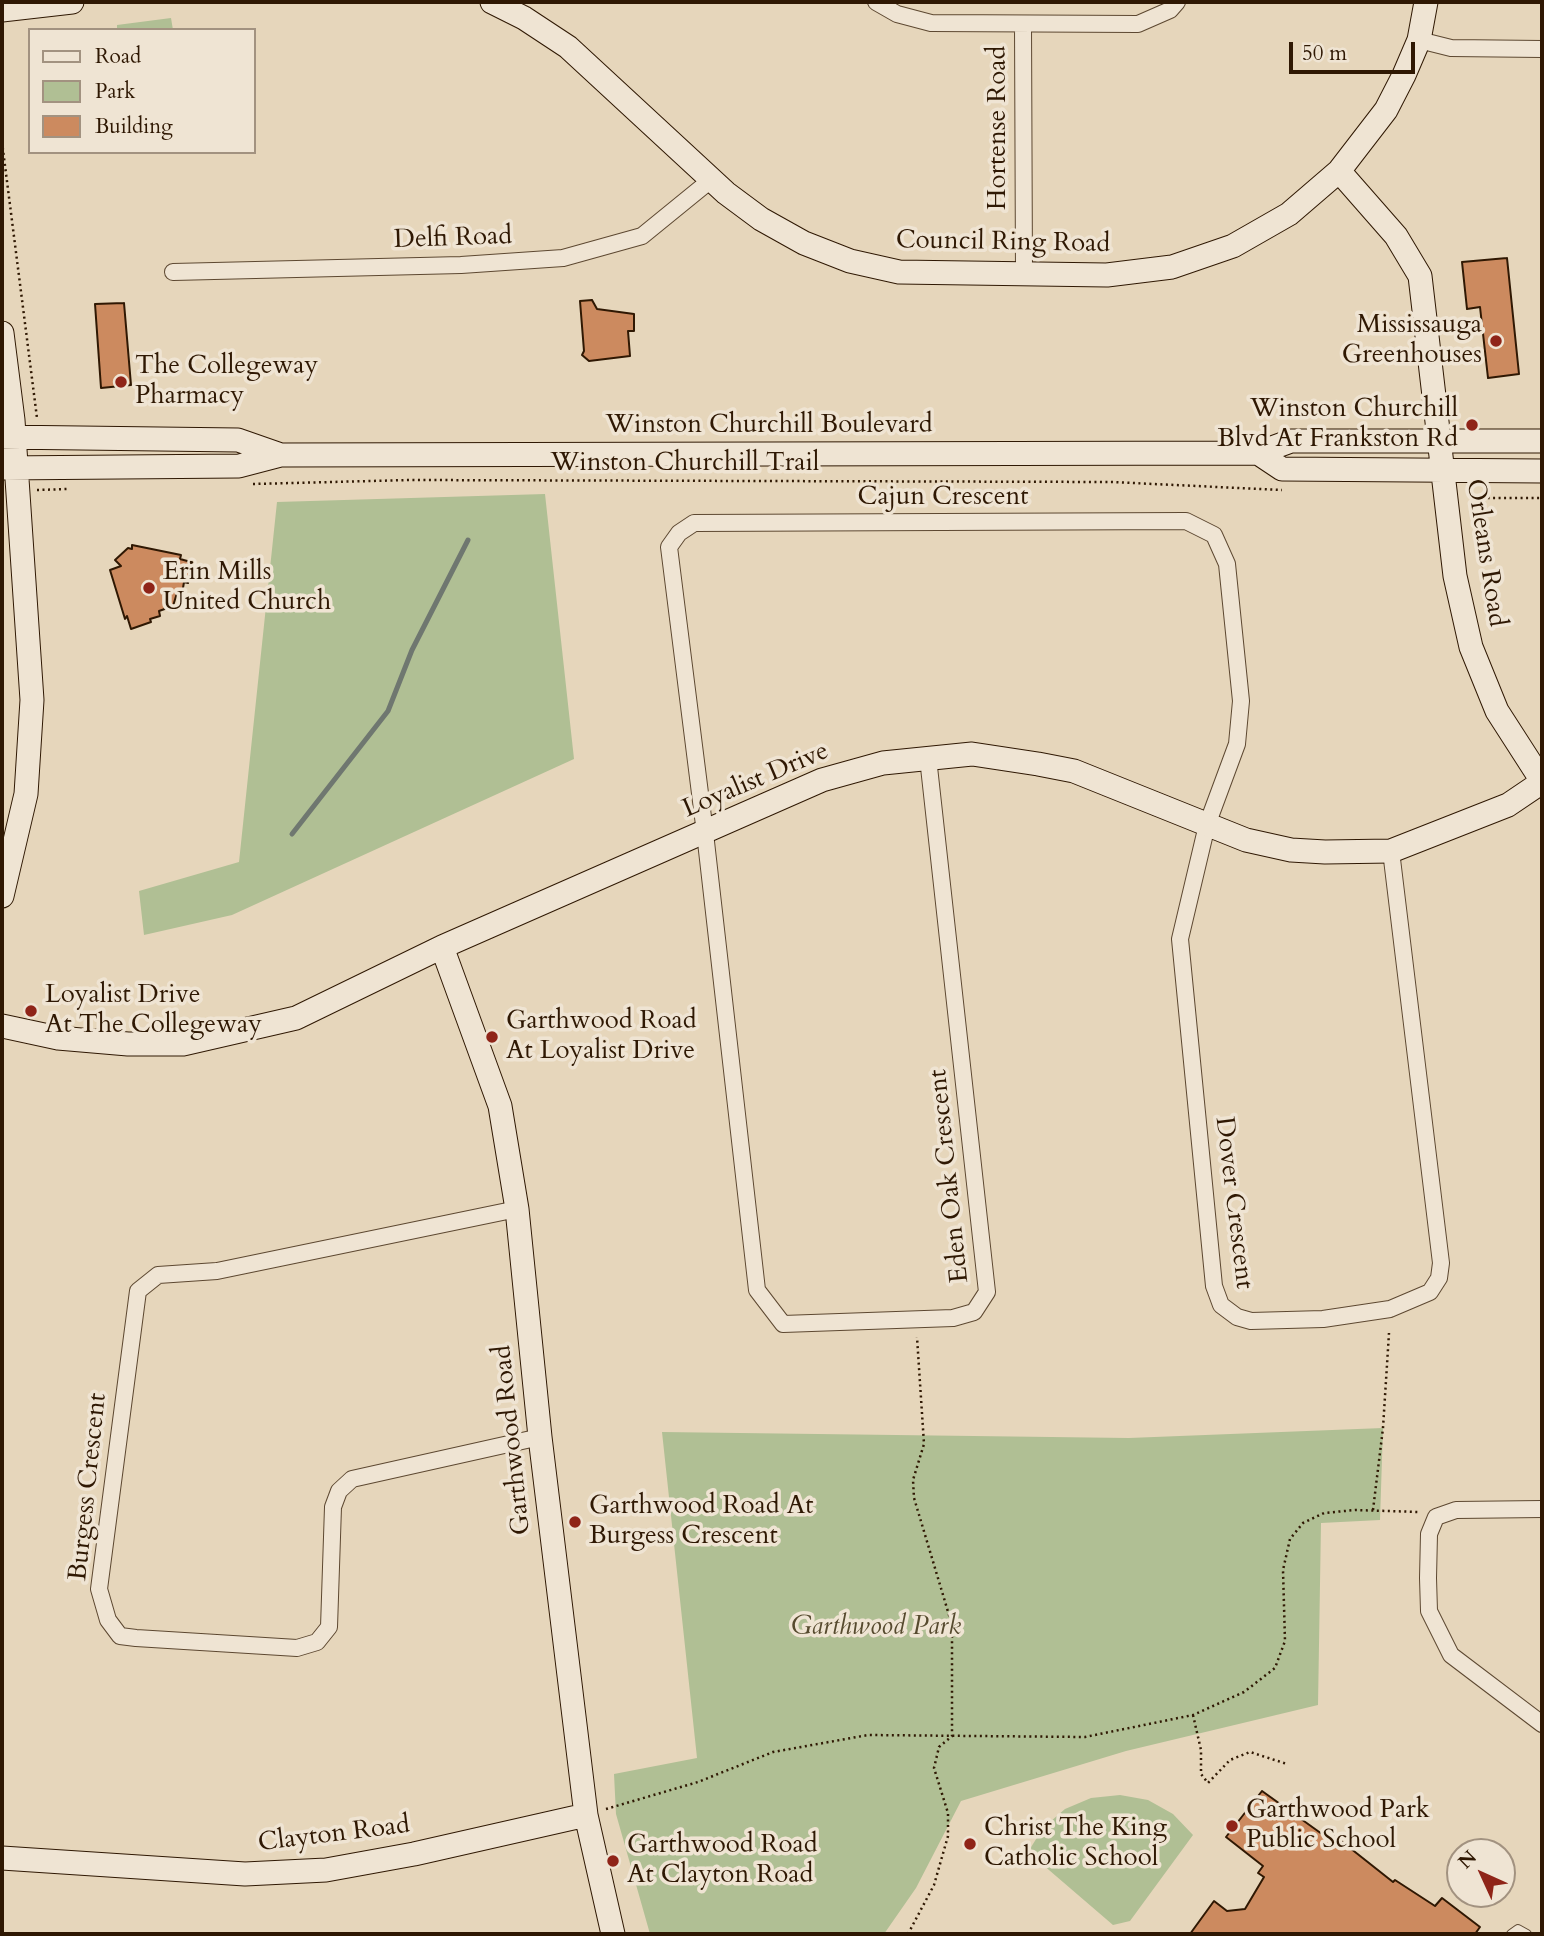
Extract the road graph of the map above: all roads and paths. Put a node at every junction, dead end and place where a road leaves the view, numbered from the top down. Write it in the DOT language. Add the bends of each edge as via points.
graph roads {
  1 [pos="72,2"];
  2 [pos="492,2"];
  3 [pos="876,2"];
  4 [pos="1177,2"];
  5 [pos="1426,2"];
  6 [pos="2,10"];
  7 [pos="1023,23"];
  8 [pos="1419,40"];
  9 [pos="1542,50"];
  10 [pos="2,142"];
  11 [pos="1339,172"];
  12 [pos="712,179"];
  13 [pos="173,272"];
  14 [pos="1024,275"];
  15 [pos="2,333"];
  16 [pos="4,363"];
  17 [pos="37,421"];
  18 [pos="8,437"];
  19 [pos="1542,440"];
  20 [pos="1440,441"];
  21 [pos="1258,453"];
  22 [pos="281,455"];
  23 [pos="8,468"];
  24 [pos="1444,471"];
  25 [pos="1542,471"];
  26 [pos="245,484"];
  27 [pos="73,488"];
  28 [pos="1291,490"];
  29 [pos="54,491"];
  30 [pos="1469,492"];
  31 [pos="1542,498"];
  32 [pos="928,758"];
  33 [pos="1542,781"];
  34 [pos="1207,825"];
  35 [pos="705,833"];
  36 [pos="1391,851"];
  37 [pos="2,896"];
  38 [pos="442,947"];
  39 [pos="2,1026"];
  40 [pos="517,1209"];
  41 [pos="915,1320"];
  42 [pos="1389,1333"];
  43 [pos="540,1437"];
  44 [pos="1542,1509"];
  45 [pos="1373,1510"];
  46 [pos="1436,1517"];
  47 [pos="1194,1715"];
  48 [pos="1542,1724"];
  49 [pos="952,1736"];
  50 [pos="1287,1764"];
  51 [pos="586,1815"];
  52 [pos="2,1858"];
  53 [pos="612,1934"];
  54 [pos="908,1934"];
  55 [pos="1511,1934"];
  56 [pos="1527,1934"];
  1 -- 6 [label="street"];
  2 -- 12 [label="street, Council Ring Road" via="568,47"];
  3 -- 7 [label="street" via="897,14 931,23"];
  4 -- 7 [label="street" via="1170,10 1138,24"];
  5 -- 8 [label="street, Council Ring Road"];
  7 -- 14 [label="street, Hortense Road"];
  8 -- 9 [label="street" via="1451,48"];
  8 -- 11 [label="street, Council Ring Road" via="1386,110"];
  10 -- 17 [label="path"];
  11 -- 14 [label="street, Council Ring Road" via="1289,214 1203,258 1139,273"];
  11 -- 20 [label="street, Orleans Road" via="1396,236 1420,276"];
  12 -- 13 [label="street, Delfi Road" via="642,236 563,258"];
  12 -- 14 [label="street, Council Ring Road" via="782,232 850,261 924,274"];
  15 -- 16 [label="street"];
  16 -- 18 [label="street"];
  18 -- 22 [label="street, Winston Churchill Boulevard" via="238,440"];
  18 -- 23 [label="street"];
  19 -- 20 [label="street, Winston Churchill Boulevard"];
  20 -- 21 [label="street, Winston Churchill Boulevard" via="1291,441"];
  20 -- 24 [label="street, Orleans Road"];
  21 -- 22 [label="street, Winston Churchill Boulevard"];
  21 -- 24 [label="street, Winston Churchill Boulevard" via="1282,469"];
  22 -- 23 [label="street, Winston Churchill Boulevard" via="239,466"];
  23 -- 37 [label="street" via="31,726 26,794"];
  24 -- 25 [label="street, Winston Churchill Boulevard"];
  24 -- 33 [label="street, Orleans Road" via="1455,576 1471,647 1497,711"];
  26 -- 28 [label="path, Winston Churchill Trail" via="410,480 1111,482"];
  27 -- 29 [label="path"];
  30 -- 31 [label="path" via="1479,498"];
  32 -- 34 [label="street, Loyalist Drive" via="972,754 1074,771"];
  32 -- 35 [label="street, Loyalist Drive" via="883,763 822,780"];
  32 -- 41 [label="street, Eden Oak Crescent" via="987,1292 974,1312"];
  33 -- 36 [label="street, Loyalist Drive" via="1508,805"];
  34 -- 35 [label="street, Cajun Crescent" via="1237,744 1241,701 1227,564 1214,535 1186,522 694,523 669,547"];
  34 -- 36 [label="street, Loyalist Drive" via="1291,850"];
  34 -- 36 [label="street, Dover Crescent" via="1180,939 1214,1286 1221,1305 1251,1321 1323,1319 1390,1309 1430,1292 1439,1278 1441,1263"];
  35 -- 38 [label="street, Loyalist Drive"];
  35 -- 41 [label="street, Eden Oak Crescent" via="757,1290 783,1324"];
  38 -- 39 [label="street, Loyalist Drive" via="296,1018 183,1044 58,1038"];
  38 -- 40 [label="street, Garthwood Road" via="500,1105"];
  40 -- 43 [label="street, Garthwood Road"];
  40 -- 43 [label="street, Burgess Crescent" via="217,1271 158,1275 138,1291 99,1589 108,1620 120,1636 136,1638 297,1647 317,1642 329,1627 333,1507 339,1491 352,1479"];
  41 -- 49 [label="path" via="924,1444 913,1480 914,1498 952,1625"];
  42 -- 45 [label="path"];
  43 -- 51 [label="street, Garthwood Road"];
  44 -- 46 [label="street" via="1456,1510"];
  45 -- 46 [label="path" via="1416,1511"];
  45 -- 47 [label="path" via="1324,1513 1303,1523 1290,1539 1283,1570 1285,1641 1275,1668 1244,1692"];
  46 -- 48 [label="street" via="1429,1534 1429,1611 1441,1641 1460,1664"];
  47 -- 49 [label="path" via="1085,1737"];
  47 -- 50 [label="path" via="1201,1774 1208,1783 1230,1760 1250,1752"];
  49 -- 51 [label="path" via="868,1735 773,1752 698,1782"];
  49 -- 54 [label="path" via="939,1747 933,1769 947,1813 948,1836 934,1885"];
  51 -- 52 [label="street, Clayton Road" via="326,1870 245,1874"];
  51 -- 53 [label="street, Garthwood Road"];
  55 -- 56 [label="lane" via="1518,1929"];
}
